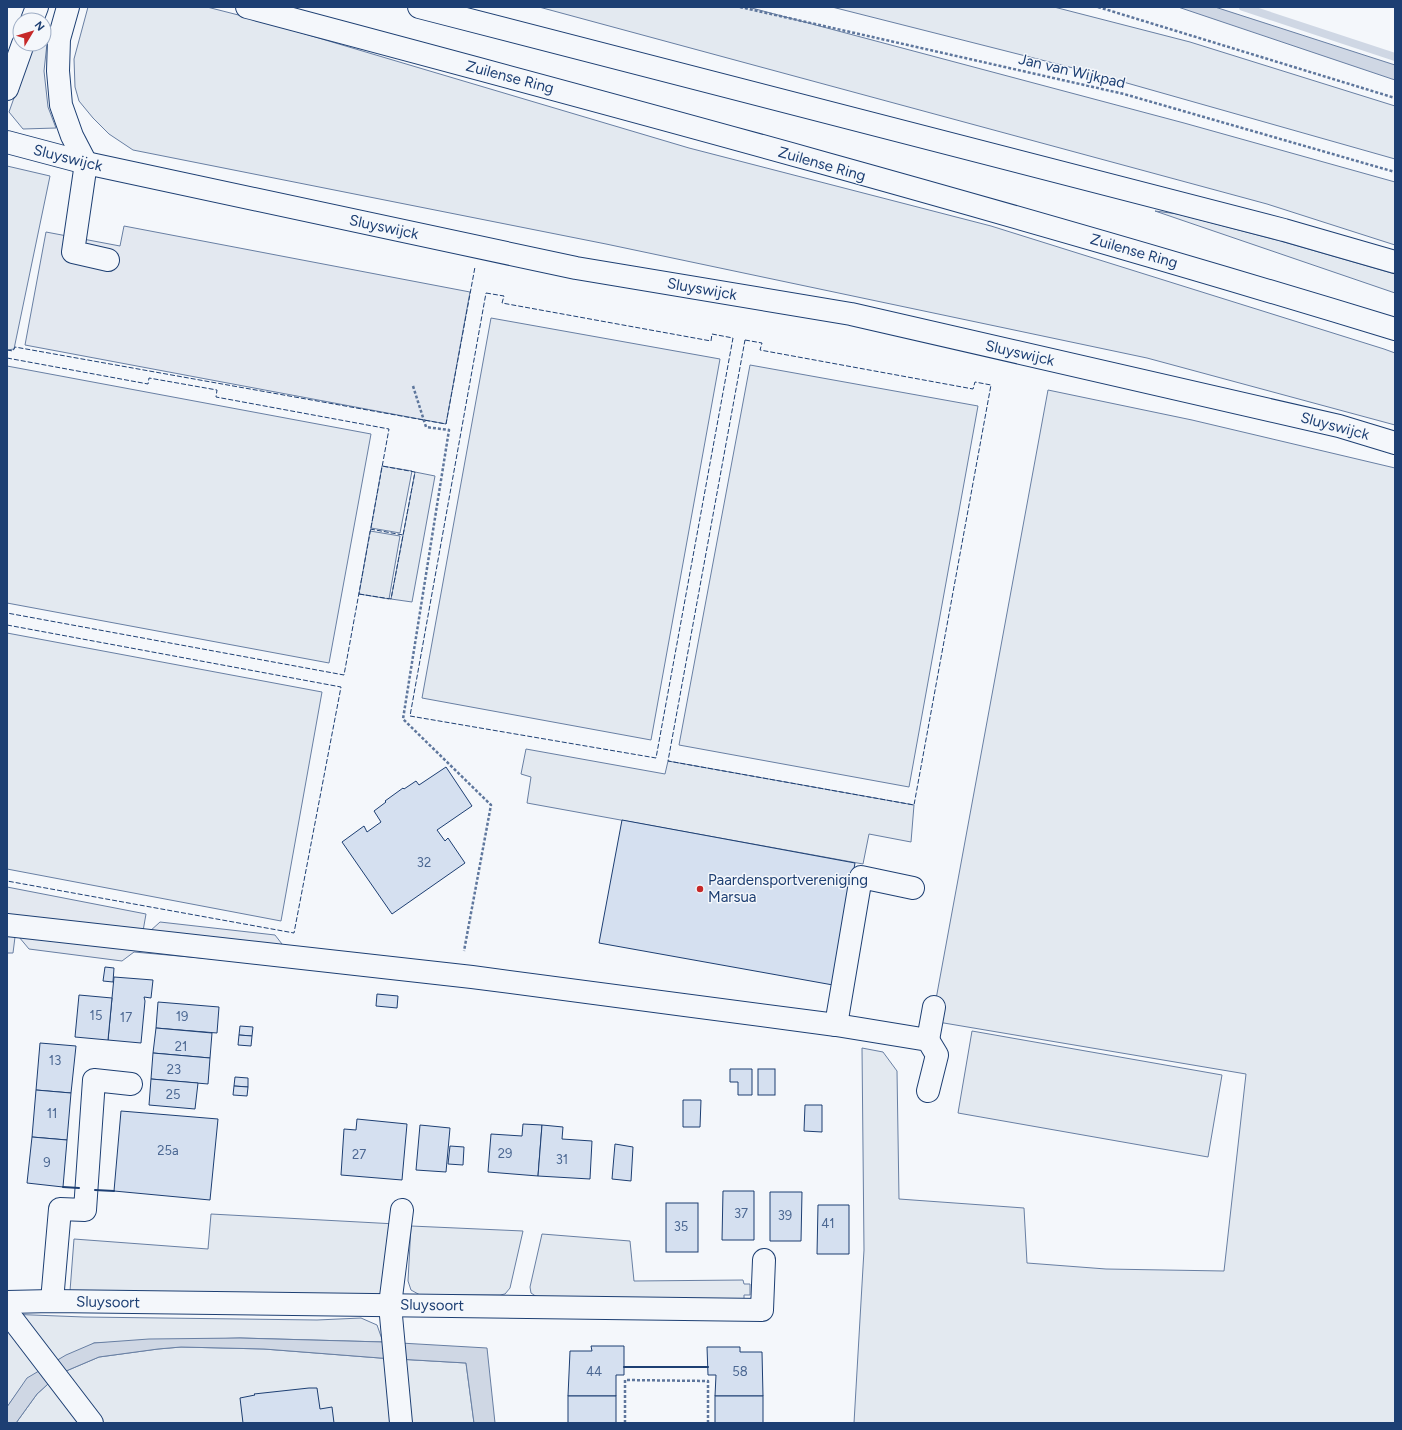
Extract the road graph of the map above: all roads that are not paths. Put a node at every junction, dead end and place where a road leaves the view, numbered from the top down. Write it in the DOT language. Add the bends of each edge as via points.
graph roads {
  1 [pos="68,7"];
  2 [pos="247,7"];
  3 [pos="419,7"];
  4 [pos="20,52"];
  5 [pos="7,89"];
  6 [pos="7,142"];
  7 [pos="86,163"];
  8 [pos="108,260"];
  9 [pos="1395,262"];
  10 [pos="1395,329"];
  11 [pos="1395,443"];
  12 [pos="913,888"];
  13 [pos="7,925"];
  14 [pos="934,1007"];
  15 [pos="836,1025"];
  16 [pos="928,1040"];
  17 [pos="131,1084"];
  18 [pos="928,1091"];
  19 [pos="402,1210"];
  20 [pos="764,1260"];
  21 [pos="52,1301"];
  22 [pos="7,1302"];
  23 [pos="390,1305"];
  24 [pos="7,1312"];
  25 [pos="92,1423"];
  26 [pos="401,1423"];
  1 -- 7 [label="street" via="58,39 61,105 72,136"];
  2 -- 10 [label="street, Zuilense Ring" via="551,88 1074,234"];
  3 -- 9 [label="street" via="1284,230"];
  4 -- 5 [label="street"];
  6 -- 7 [label="street, Sluyswijck"];
  7 -- 8 [label="street" via="73,252"];
  7 -- 11 [label="street, Sluyswijck" via="576,268 851,314 1339,426"];
  12 -- 15 [label="street" via="862,877"];
  13 -- 15 [label="street" via="459,975"];
  14 -- 16 [label="street"];
  15 -- 16 [label="street"];
  16 -- 18 [label="street" via="937,1055"];
  17 -- 21 [label="street" via="94,1080 85,1210 60,1209"];
  19 -- 23 [label="street"];
  20 -- 23 [label="street, Sluysoort" via="762,1310"];
  21 -- 22 [label="street, Sluysoort"];
  21 -- 23 [label="street, Sluysoort"];
  23 -- 26 [label="street"];
  24 -- 25 [label="street"];
}
